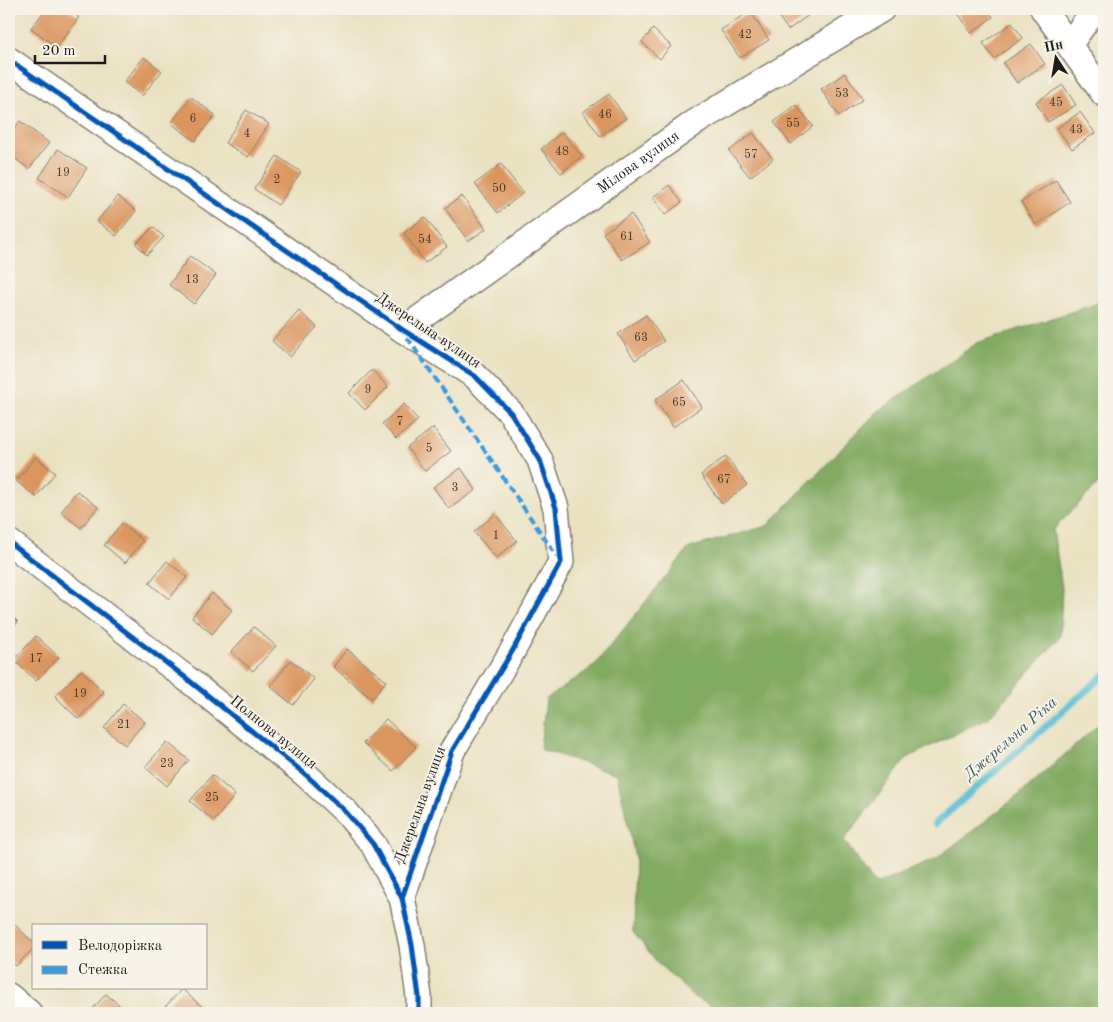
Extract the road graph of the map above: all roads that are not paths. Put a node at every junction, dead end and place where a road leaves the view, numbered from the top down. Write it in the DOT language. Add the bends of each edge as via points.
graph roads {
  1 [pos="882,9"];
  2 [pos="1043,9"];
  3 [pos="1095,9"];
  4 [pos="1068,45"];
  5 [pos="9,60"];
  6 [pos="1104,94"];
  7 [pos="403,330"];
  8 [pos="9,542"];
  9 [pos="402,898"];
  10 [pos="9,996"];
  11 [pos="29,1013"];
  12 [pos="419,1013"];
  1 -- 7 [label="street, Мілова вулиця" via="694,123"];
  2 -- 4 [label="street"];
  3 -- 4 [label="street"];
  4 -- 6 [label="street"];
  5 -- 7 [label="street, Джерельна вулиця"];
  7 -- 9 [label="street, Джерельна вулиця" via="475,376 511,413 540,460 556,508 561,562 452,751"];
  8 -- 9 [label="street, Полнова вулиця" via="305,774 346,812 373,844"];
  9 -- 12 [label="street, Полнова вулиця" via="412,945"];
  10 -- 11 [label="street"];
}
